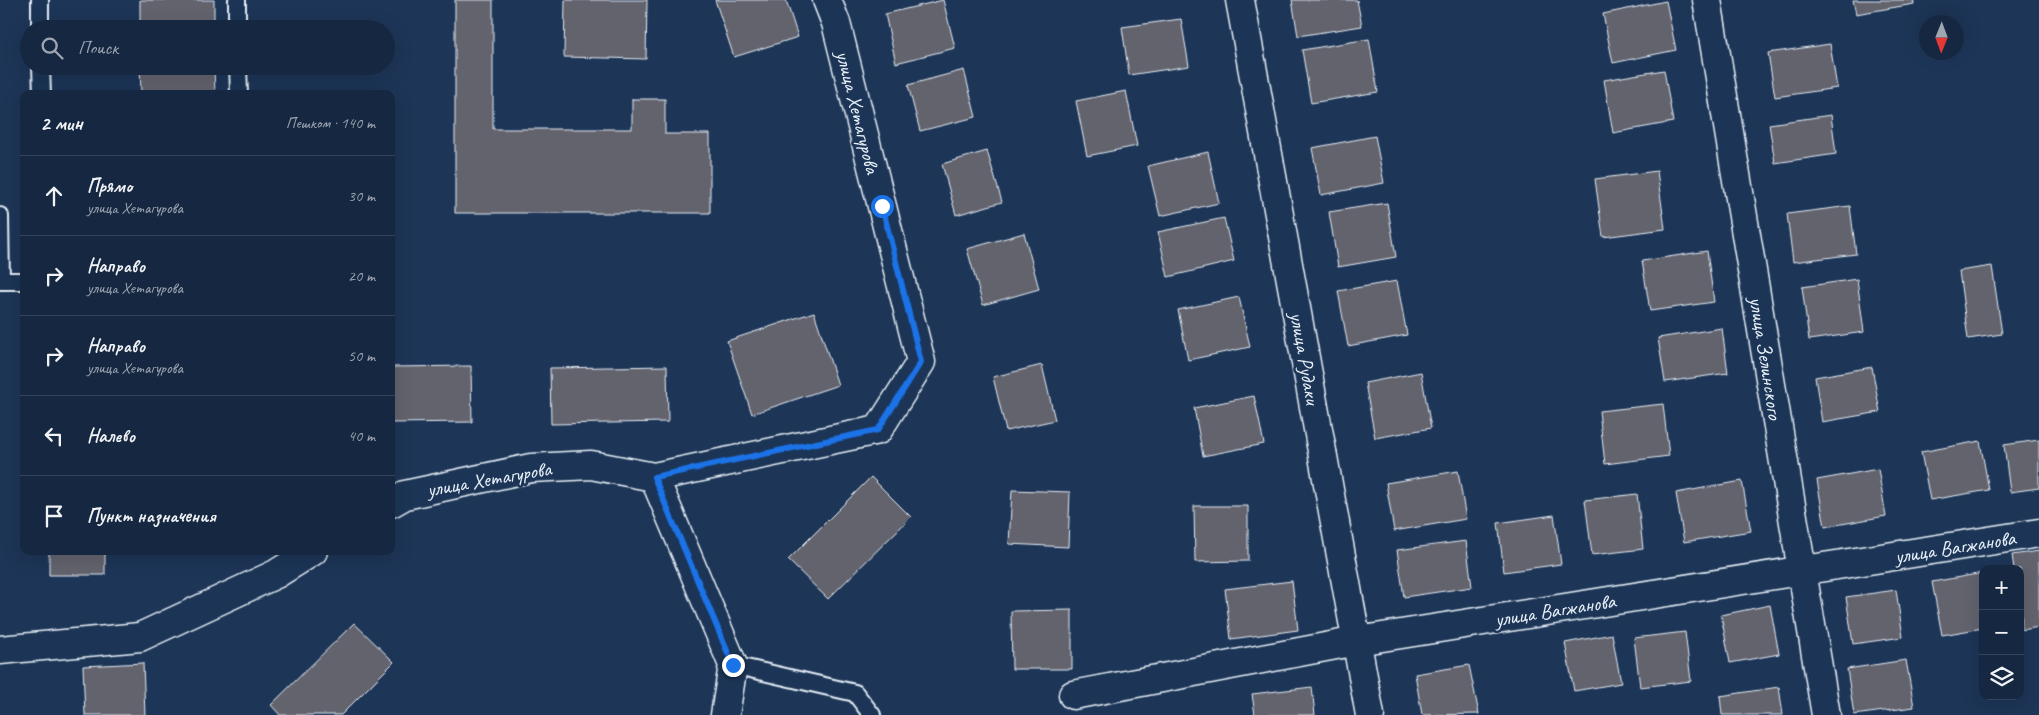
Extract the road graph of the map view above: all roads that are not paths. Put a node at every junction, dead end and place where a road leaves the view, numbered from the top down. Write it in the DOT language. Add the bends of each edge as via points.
graph roads {
  1 [pos="40,0"];
  2 [pos="237,0"];
  3 [pos="827,0"];
  4 [pos="1240,0"];
  5 [pos="1707,0"];
  6 [pos="40,20"];
  7 [pos="237,20"];
  8 [pos="41,75"];
  9 [pos="238,75"];
  10 [pos="42,90"];
  11 [pos="239,90"];
  12 [pos="0,216"];
  13 [pos="1,281"];
  14 [pos="20,281"];
  15 [pos="654,477"];
  16 [pos="395,501"];
  17 [pos="2039,534"];
  18 [pos="307,555"];
  19 [pos="1800,571"];
  20 [pos="1357,641"];
  21 [pos="0,650"];
  22 [pos="733,665"];
  23 [pos="1073,695"];
  24 [pos="725,715"];
  25 [pos="872,715"];
  26 [pos="1370,715"];
  27 [pos="1826,715"];
  1 -- 6 [label="lane"];
  2 -- 7 [label="lane"];
  3 -- 15 [label="street, улица Хетагурова" via="836,23 921,362 878,430"];
  4 -- 20 [label="street, улица Рудаки"];
  5 -- 19 [label="street, улица Зелинского"];
  8 -- 10 [label="lane"];
  9 -- 11 [label="lane"];
  12 -- 13 [label="lane"];
  13 -- 14 [label="lane"];
  15 -- 16 [label="street, улица Хетагурова" via="591,465 531,468 405,495"];
  15 -- 22 [label="street"];
  17 -- 19 [label="street, улица Вагжанова"];
  18 -- 21 [label="street" via="276,574 140,636"];
  19 -- 20 [label="street, улица Вагжанова"];
  19 -- 27 [label="street, улица Зелинского"];
  20 -- 23 [label="street, улица Вагжанова"];
  20 -- 26 [label="street, улица Рудаки"];
  22 -- 24 [label="street"];
  22 -- 25 [label="lane" via="855,693"];
}
